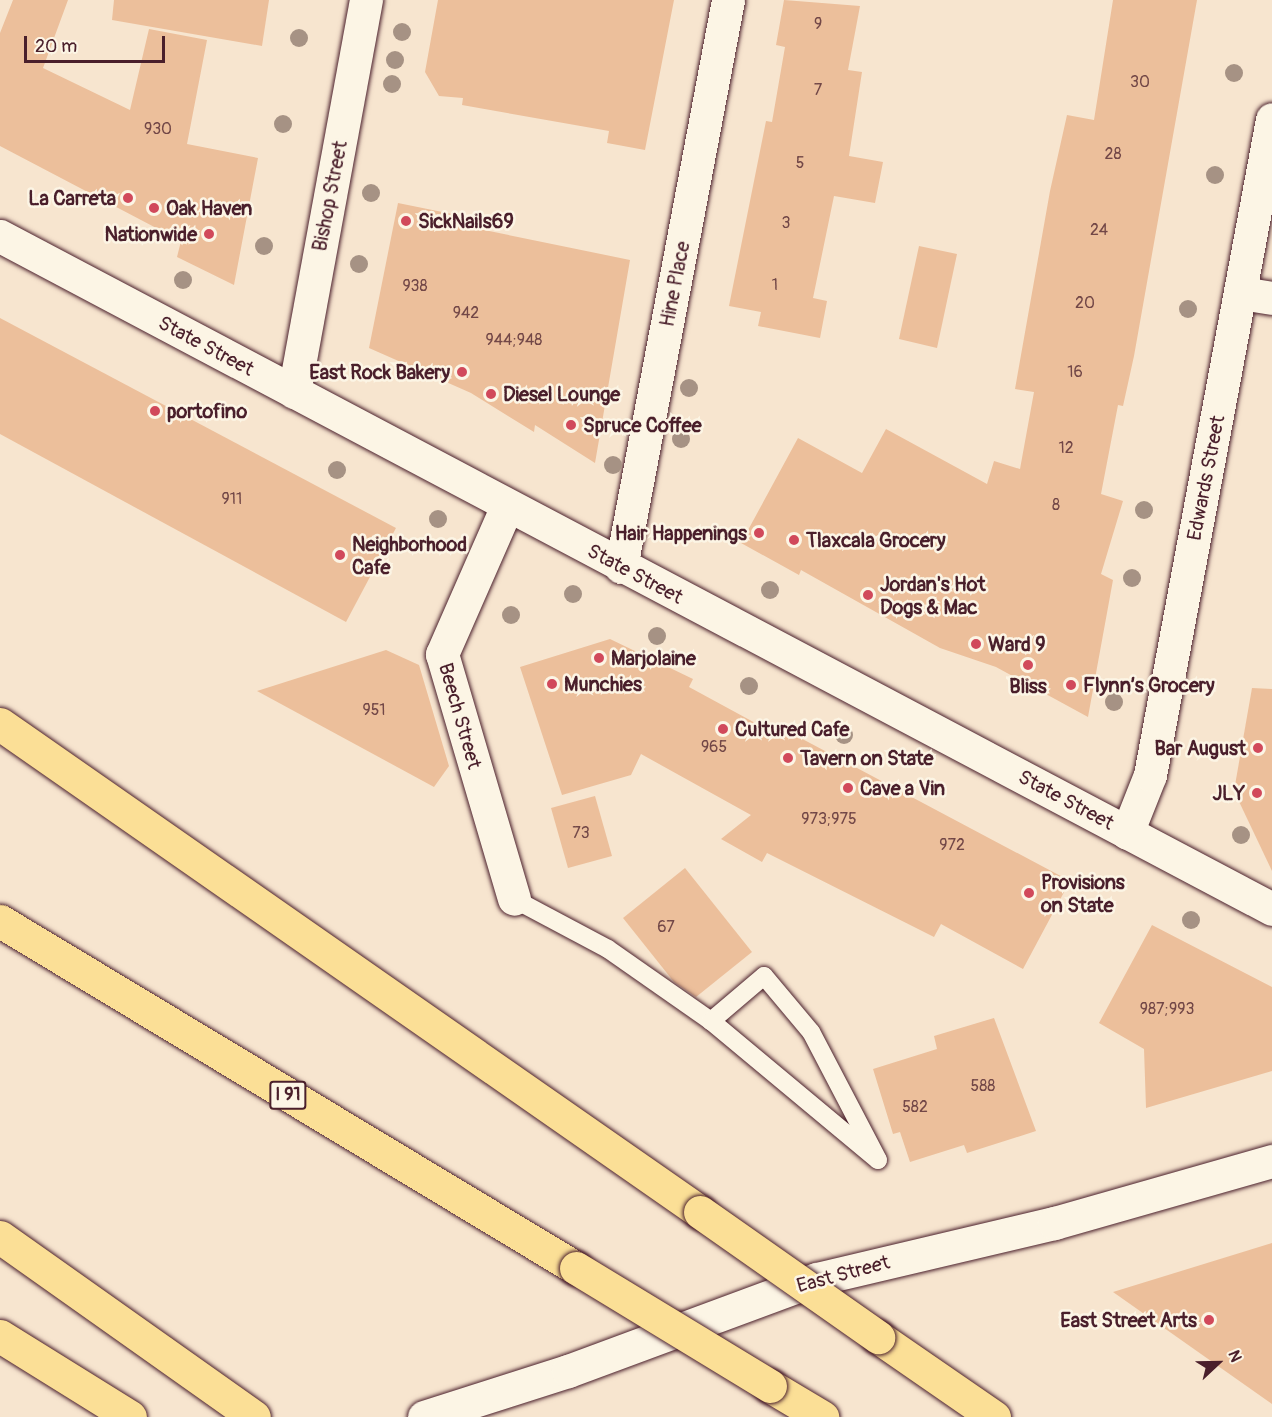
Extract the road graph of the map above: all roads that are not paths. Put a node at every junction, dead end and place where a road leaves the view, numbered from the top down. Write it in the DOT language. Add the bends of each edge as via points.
graph roads {
  1 [pos="366,0"];
  2 [pos="728,0"];
  3 [pos="1272,119"];
  4 [pos="0,236"];
  5 [pos="1256,295"];
  6 [pos="294,392"];
  7 [pos="507,506"];
  8 [pos="621,567"];
  9 [pos="0,724"];
  10 [pos="1127,833"];
  11 [pos="514,899"];
  12 [pos="1272,909"];
  13 [pos="0,921"];
  14 [pos="711,1021"];
  15 [pos="1272,1161"];
  16 [pos="0,1237"];
  17 [pos="0,1335"];
  18 [pos="130,1416"];
  19 [pos="254,1417"];
  20 [pos="424,1417"];
  21 [pos="822,1417"];
  22 [pos="994,1417"];
  1 -- 6 [label="main road, Bishop Street"];
  2 -- 8 [label="main road, Hine Place"];
  3 -- 5 [label="main road, Edwards Street"];
  4 -- 6 [label="main road, State Street"];
  5 -- 10 [label="main road, Edwards Street" via="1150,775"];
  6 -- 7 [label="main road, State Street"];
  7 -- 8 [label="main road, State Street"];
  7 -- 11 [label="main road, Beech Street" via="442,654"];
  8 -- 10 [label="main road, State Street"];
  9 -- 22 [label="highway, bridge"];
  10 -- 12 [label="main road, State Street"];
  11 -- 14 [label="lane" via="609,949"];
  13 -- 21 [label="highway, I 91, bridge"];
  14 -- 14 [label="lane" via="830,1124 878,1160 811,1032 764,976"];
  15 -- 20 [label="main road, East Street" via="1054,1223 817,1279 589,1364"];
  16 -- 19 [label="highway"];
  17 -- 18 [label="highway"];
}
